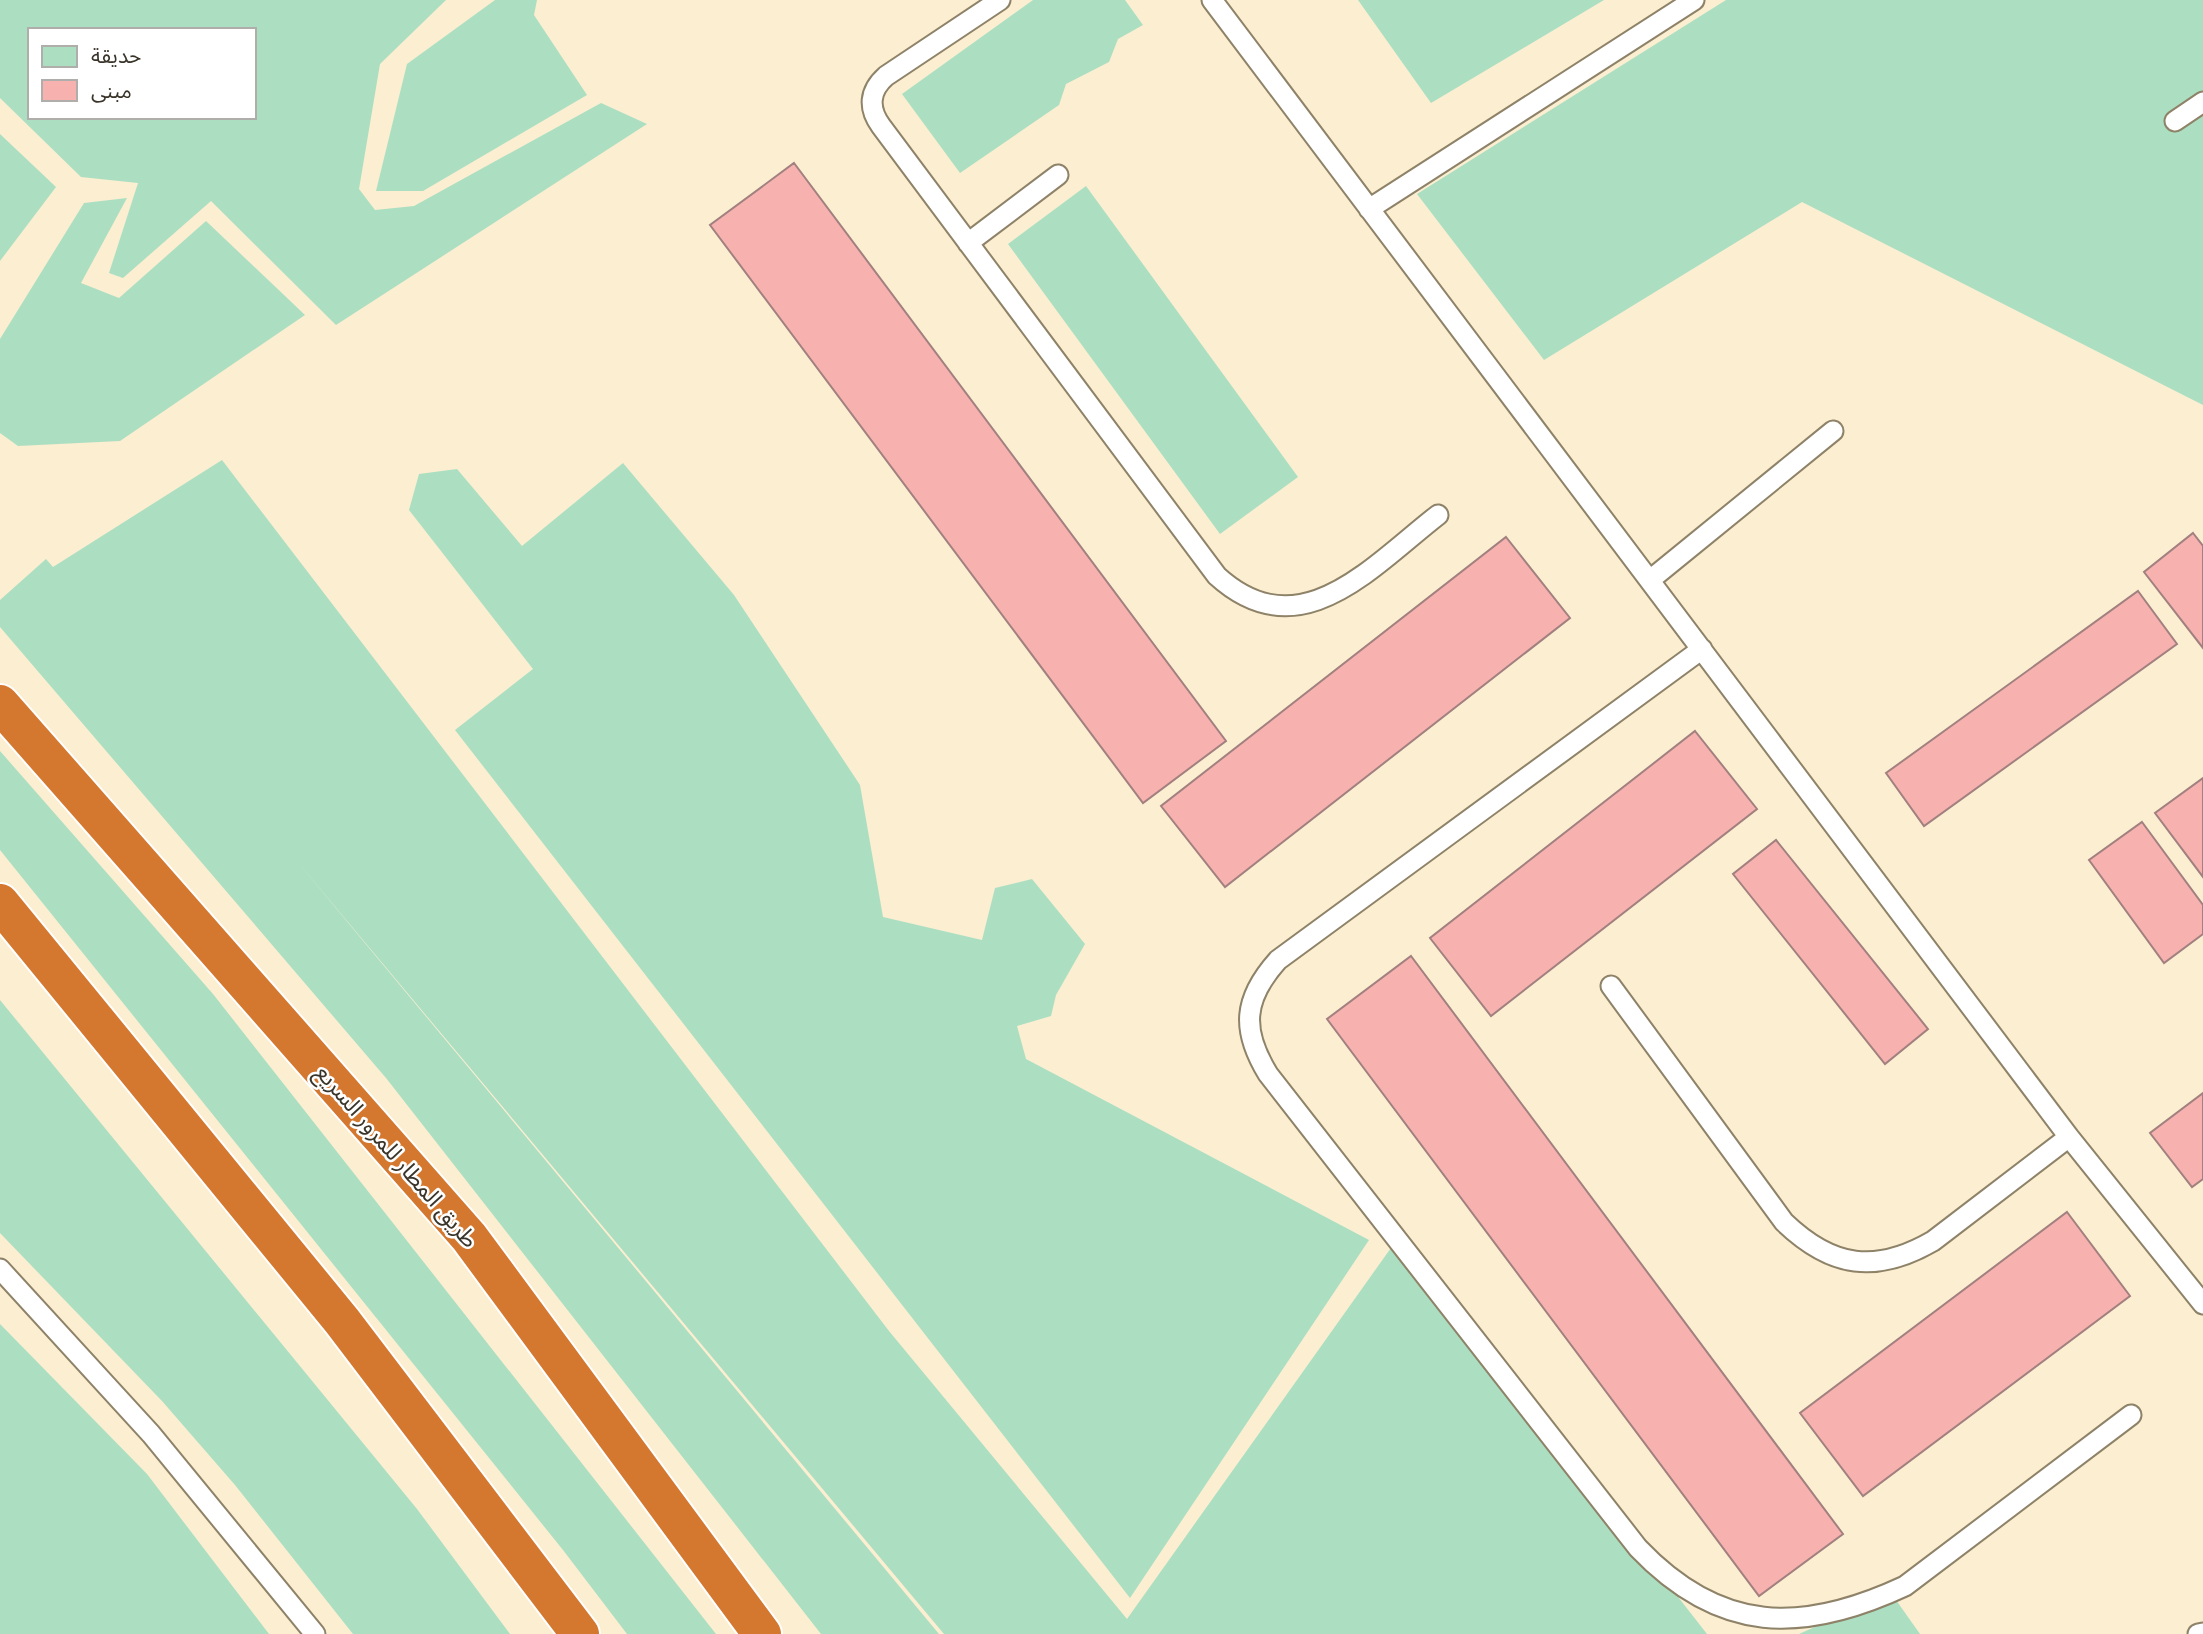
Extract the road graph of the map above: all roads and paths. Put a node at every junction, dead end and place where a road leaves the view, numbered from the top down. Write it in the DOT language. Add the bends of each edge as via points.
graph roads {
  1 [pos="1000,0"];
  2 [pos="1212,0"];
  3 [pos="1695,0"];
  4 [pos="2203,102"];
  5 [pos="2175,121"];
  6 [pos="1058,175"];
  7 [pos="1369,209"];
  8 [pos="968,243"];
  9 [pos="1833,430"];
  10 [pos="1438,515"];
  11 [pos="1650,580"];
  12 [pos="1702,649"];
  13 [pos="0,704"];
  14 [pos="0,903"];
  15 [pos="1611,986"];
  16 [pos="2069,1137"];
  17 [pos="0,1269"];
  18 [pos="2203,1304"];
  19 [pos="2131,1415"];
  20 [pos="315,1634"];
  21 [pos="580,1634"];
  22 [pos="762,1634"];
  1 -- 8 [label="lane" via="886,76 871,100 876,118"];
  2 -- 7 [label="lane"];
  3 -- 7 [label="lane"];
  4 -- 5 [label="lane"];
  6 -- 8 [label="lane"];
  7 -- 11 [label="lane"];
  8 -- 10 [label="lane" via="1217,576 1237,594 1260,605 1286,609 1312,604 1336,593"];
  9 -- 11 [label="lane"];
  11 -- 12 [label="lane"];
  12 -- 16 [label="lane"];
  12 -- 19 [label="lane" via="1278,960 1261,979 1251,1003 1249,1028 1255,1052 1638,1548 1667,1579 1703,1602 1742,1617 1785,1623 1827,1620 1868,1607 1905,1586"];
  13 -- 22 [label="highway, طريق المطار للمرور السريع" via="470,1237"];
  14 -- 21 [label="highway" via="342,1321"];
  15 -- 16 [label="lane" via="1784,1222 1828,1255 1868,1262 1909,1254 1933,1241"];
  16 -- 18 [label="lane"];
  17 -- 20 [label="lane" via="151,1434"];
}
